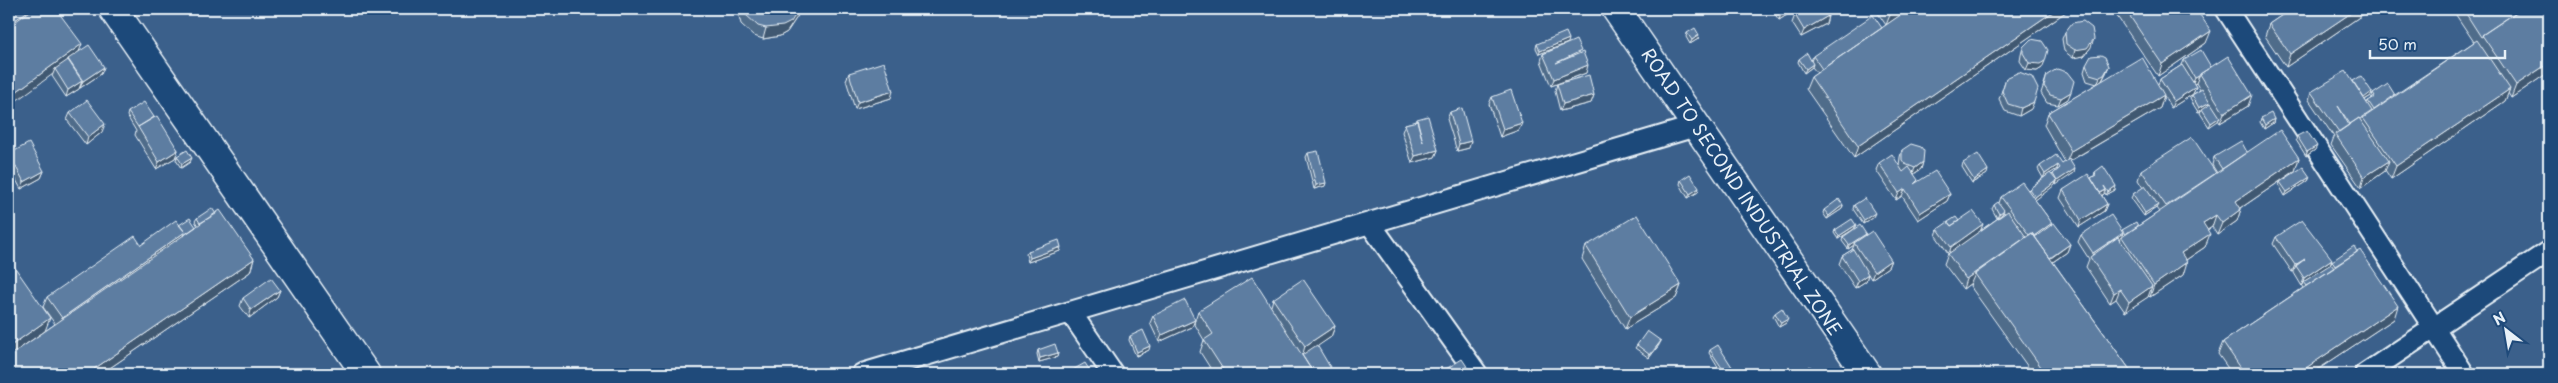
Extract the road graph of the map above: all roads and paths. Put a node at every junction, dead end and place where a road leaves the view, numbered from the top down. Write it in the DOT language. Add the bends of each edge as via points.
graph roads {
  1 [pos="113,9"];
  2 [pos="1616,9"];
  3 [pos="2226,9"];
  4 [pos="1696,126"];
  5 [pos="1371,225"];
  6 [pos="2549,251"];
  7 [pos="1071,313"];
  8 [pos="2432,329"];
  9 [pos="366,374"];
  10 [pos="862,374"];
  11 [pos="1113,374"];
  12 [pos="1477,374"];
  13 [pos="1867,374"];
  14 [pos="2365,374"];
  15 [pos="2464,374"];
  1 -- 9 [label="street"];
  2 -- 4 [label="street, ROAD TO SECOND INDUSTRIAL ZONE"];
  3 -- 8 [label="street"];
  4 -- 5 [label="street"];
  4 -- 13 [label="street, ROAD TO SECOND INDUSTRIAL ZONE"];
  5 -- 7 [label="street"];
  5 -- 12 [label="street"];
  6 -- 8 [label="street"];
  7 -- 10 [label="street"];
  7 -- 11 [label="street"];
  8 -- 14 [label="street"];
  8 -- 15 [label="street"];
}
